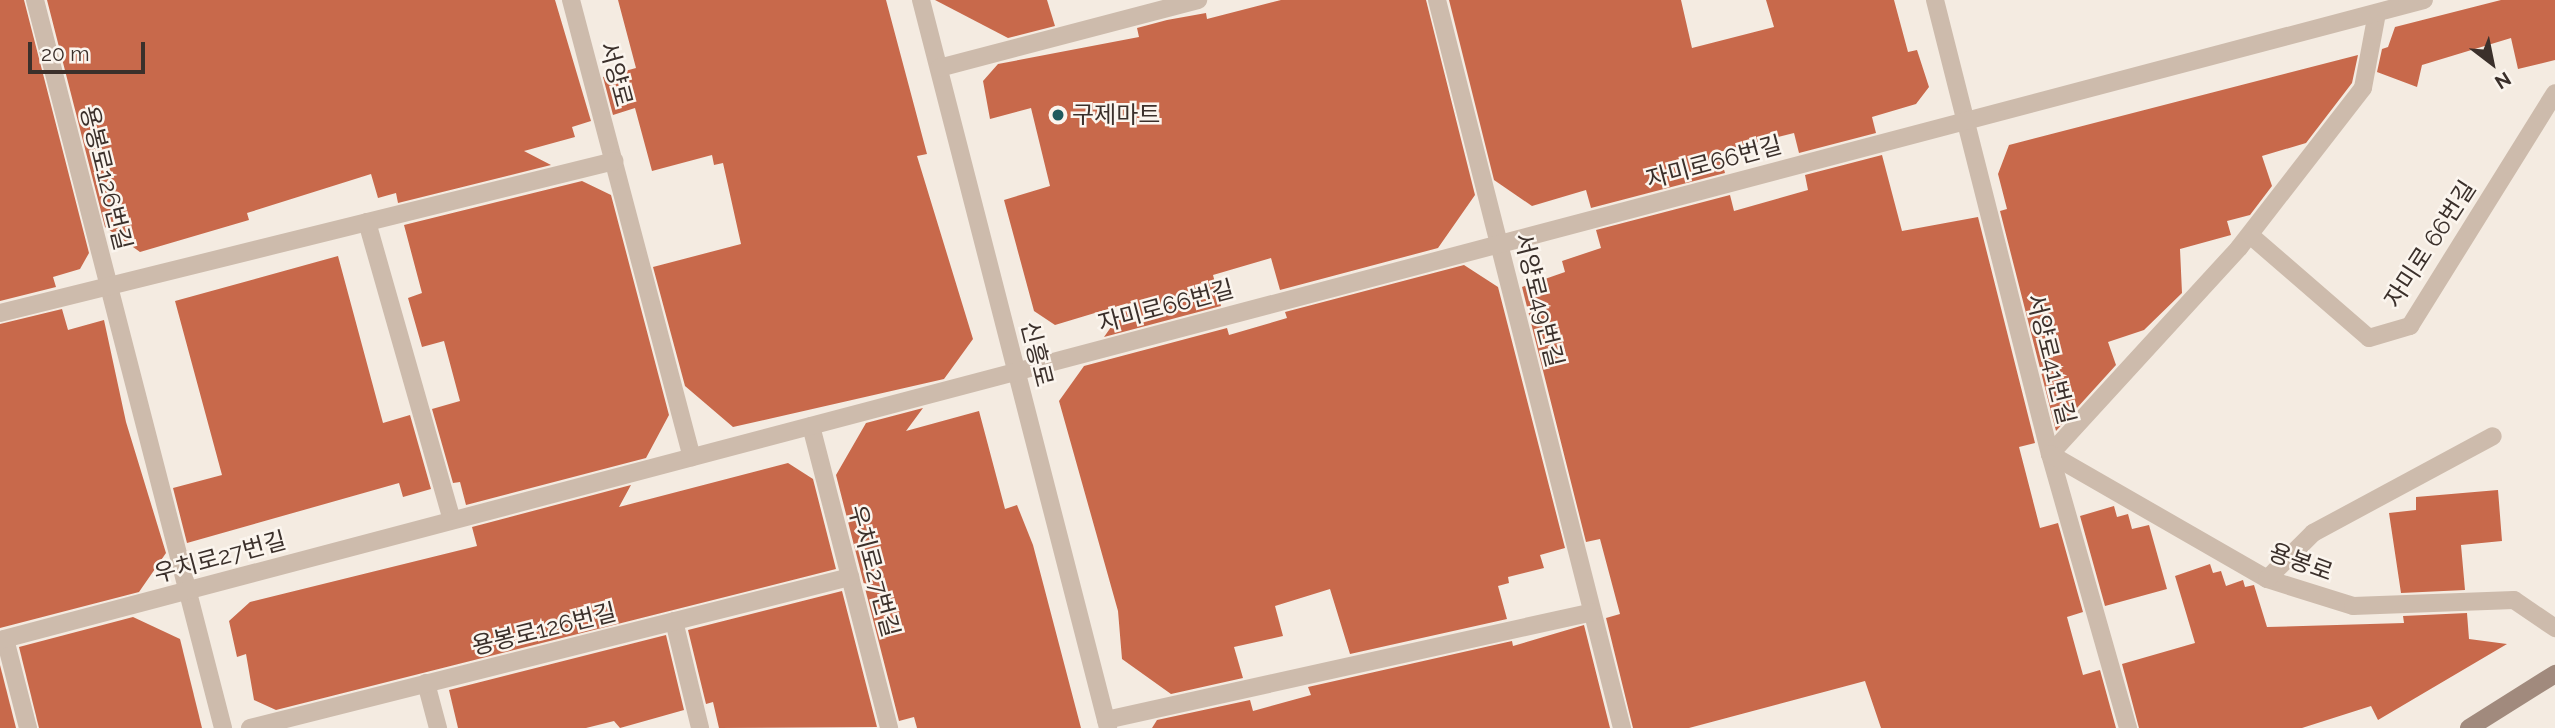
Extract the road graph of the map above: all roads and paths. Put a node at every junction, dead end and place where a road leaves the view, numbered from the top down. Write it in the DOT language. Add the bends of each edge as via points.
graph roads {
  1 [pos="35,0"];
  2 [pos="571,0"];
  3 [pos="921,0"];
  4 [pos="1198,0"];
  5 [pos="1437,0"];
  6 [pos="1935,0"];
  7 [pos="2424,0"];
  8 [pos="2377,13"];
  9 [pos="939,68"];
  10 [pos="2555,93"];
  11 [pos="1965,121"];
  12 [pos="614,161"];
  13 [pos="367,222"];
  14 [pos="2250,235"];
  15 [pos="1499,243"];
  16 [pos="109,286"];
  17 [pos="0,313"];
  18 [pos="1016,370"];
  19 [pos="811,426"];
  20 [pos="2493,436"];
  21 [pos="2050,454"];
  22 [pos="692,457"];
  23 [pos="452,520"];
  24 [pos="850,577"];
  25 [pos="2267,579"];
  26 [pos="187,591"];
  27 [pos="1592,612"];
  28 [pos="674,621"];
  29 [pos="2555,628"];
  30 [pos="2,640"];
  31 [pos="2555,674"];
  32 [pos="426,683"];
  33 [pos="1107,724"];
  34 [pos="28,728"];
  35 [pos="223,728"];
  36 [pos="250,728"];
  37 [pos="438,728"];
  38 [pos="700,728"];
  39 [pos="889,728"];
  40 [pos="1622,728"];
  41 [pos="2127,728"];
  42 [pos="2469,728"];
  1 -- 16 [label="lane, 용봉로126번길"];
  2 -- 12 [label="lane, 서양로"];
  3 -- 9 [label="lane, 신흥로"];
  4 -- 9 [label="lane"];
  5 -- 15 [label="lane, 서양로49번길"];
  6 -- 11 [label="lane, 서양로41번길"];
  7 -- 8 [label="lane, 자미로66번길"];
  8 -- 11 [label="lane, 자미로66번길"];
  8 -- 14 [label="lane" via="2363,88"];
  9 -- 18 [label="lane, 신흥로"];
  10 -- 14 [label="lane, 자미로 66번길" via="2410,326 2369,338"];
  11 -- 15 [label="lane, 자미로66번길"];
  11 -- 21 [label="lane, 서양로41번길"];
  12 -- 13 [label="lane, 용봉로126번길"];
  12 -- 22 [label="lane"];
  13 -- 16 [label="lane, 용봉로126번길"];
  13 -- 23 [label="lane"];
  14 -- 21 [label="lane"];
  15 -- 18 [label="lane, 자미로66번길"];
  15 -- 27 [label="lane, 서양로49번길"];
  16 -- 17 [label="lane, 용봉로126번길"];
  16 -- 26 [label="lane, 용봉로126번길"];
  18 -- 19 [label="lane, 우치로27번길"];
  18 -- 33 [label="lane, 신흥로"];
  19 -- 22 [label="lane, 우치로27번길"];
  19 -- 24 [label="lane, 우치로27번길"];
  20 -- 25 [label="lane" via="2313,533"];
  21 -- 25 [label="lane, 용봉로"];
  21 -- 41 [label="lane, 서양로41번길"];
  22 -- 23 [label="lane, 우치로27번길"];
  23 -- 26 [label="lane, 우치로27번길"];
  24 -- 28 [label="lane, 용봉로126번길"];
  24 -- 39 [label="lane, 우치로27번길"];
  25 -- 29 [label="lane, 용봉로" via="2353,606 2514,600"];
  26 -- 30 [label="lane, 우치로27번길"];
  26 -- 35 [label="lane, 용봉로126번길"];
  27 -- 33 [label="lane, 신흥로"];
  27 -- 40 [label="lane, 서양로49번길"];
  28 -- 32 [label="lane, 용봉로126번길"];
  28 -- 38 [label="lane"];
  30 -- 34 [label="lane"];
  31 -- 42 [label="main road"];
  32 -- 36 [label="lane, 용봉로126번길"];
  32 -- 37 [label="lane"];
}
